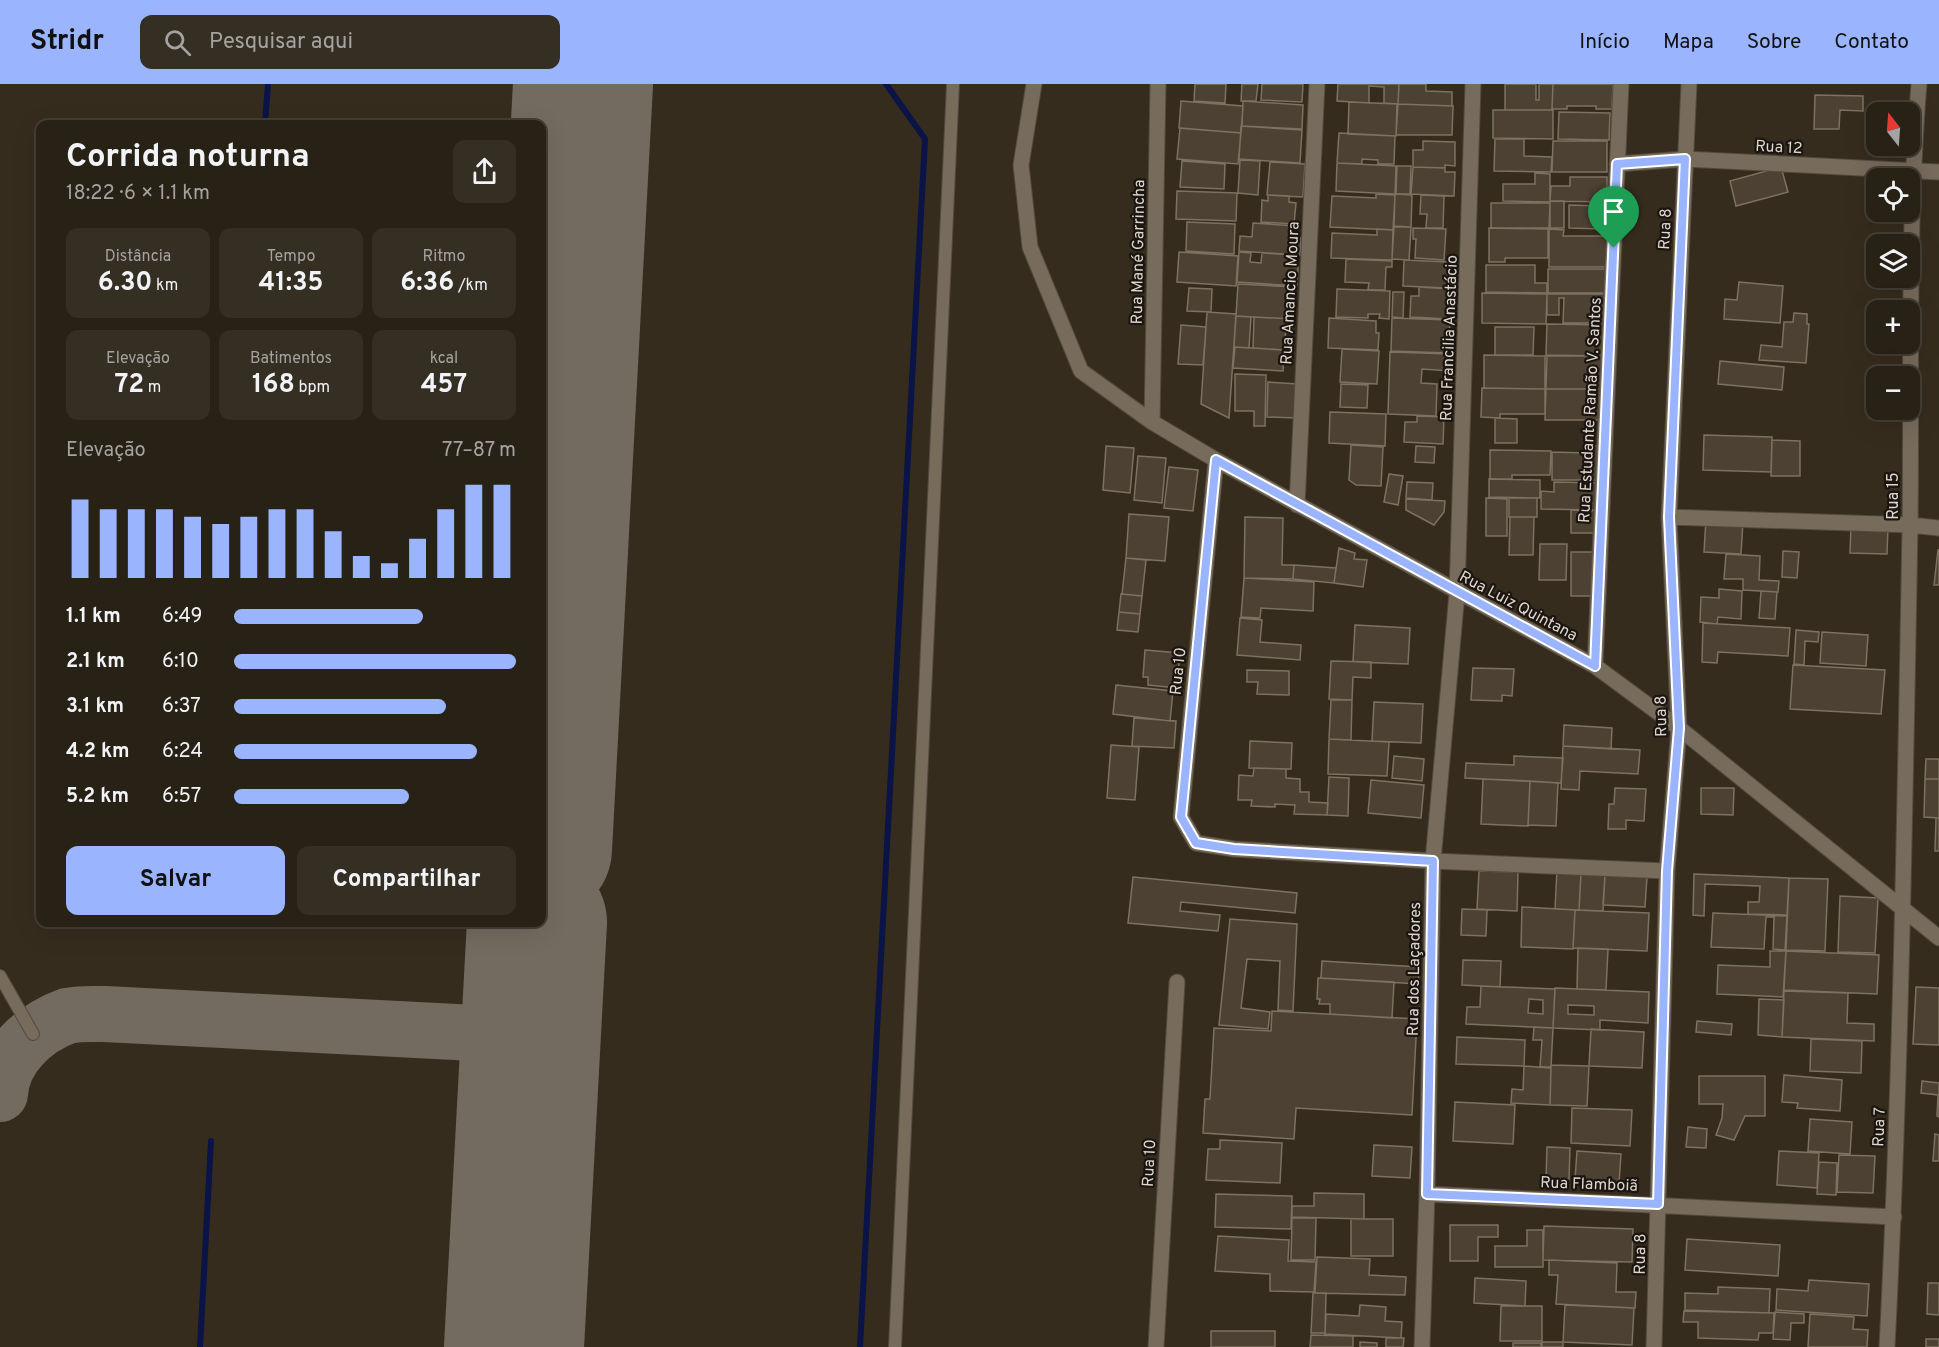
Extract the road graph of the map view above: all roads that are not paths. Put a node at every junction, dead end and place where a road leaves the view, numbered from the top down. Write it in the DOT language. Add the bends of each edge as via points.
graph roads {
  1 [pos="953,84"];
  2 [pos="1034,84"];
  3 [pos="1158,84"];
  4 [pos="1317,84"];
  5 [pos="1473,84"];
  6 [pos="1621,84"];
  7 [pos="1689,84"];
  8 [pos="1919,84"];
  9 [pos="1685,159"];
  10 [pos="1617,164"];
  11 [pos="1871,168"];
  12 [pos="1912,168"];
  13 [pos="1920,171"];
  14 [pos="1939,172"];
  15 [pos="1912,222"];
  16 [pos="1152,422"];
  17 [pos="1216,460"];
  18 [pos="1297,505"];
  19 [pos="1669,517"];
  20 [pos="1910,525"];
  21 [pos="1939,528"];
  22 [pos="1457,593"];
  23 [pos="1595,666"];
  24 [pos="1679,728"];
  25 [pos="1433,861"];
  26 [pos="1667,871"];
  27 [pos="1902,909"];
  28 [pos="1939,938"];
  29 [pos="0,976"];
  30 [pos="1177,982"];
  31 [pos="33,1034"];
  32 [pos="1427,1194"];
  33 [pos="1658,1204"];
  34 [pos="1894,1217"];
  35 [pos="896,1347"];
  36 [pos="1156,1347"];
  37 [pos="1422,1347"];
  38 [pos="1654,1347"];
  39 [pos="1887,1347"];
  1 -- 35 [label="lane"];
  2 -- 16 [label="street, Rua Luiz Quintana" via="1021,165 1030,247 1081,371"];
  3 -- 16 [label="street, Rua Mané Garrincha"];
  4 -- 18 [label="street, Rua Amancio Moura"];
  5 -- 22 [label="street, Rua Francilia Anastácio"];
  6 -- 10 [label="street, Rua Estudante Ramão V. Santos"];
  7 -- 9 [label="street, Rua 8"];
  8 -- 12 [label="street, Rua 15"];
  9 -- 10 [label="street, Rua 12"];
  9 -- 11 [label="street, Rua 12"];
  9 -- 19 [label="street, Rua 8"];
  10 -- 23 [label="street, Rua Estudante Ramão V. Santos"];
  13 -- 14 [label="street, Rua 12"];
  15 -- 20 [label="street, Rua 15"];
  16 -- 17 [label="street, Rua Luiz Quintana"];
  17 -- 18 [label="street, Rua Luiz Quintana"];
  17 -- 25 [label="street, Rua 10" via="1181,817 1196,843 1234,849"];
  18 -- 22 [label="street, Rua Luiz Quintana"];
  19 -- 20 [label="street"];
  19 -- 24 [label="street, Rua 8"];
  20 -- 21 [label="street"];
  20 -- 27 [label="street, Rua 15"];
  22 -- 23 [label="street, Rua Luiz Quintana"];
  22 -- 25 [label="street, Rua dos Laçadores"];
  23 -- 24 [label="street, Rua Luiz Quintana"];
  24 -- 26 [label="street, Rua 8"];
  24 -- 27 [label="street, Rua Luiz Quintana"];
  25 -- 26 [label="street"];
  25 -- 32 [label="street, Rua dos Laçadores"];
  26 -- 33 [label="street, Rua 8"];
  27 -- 28 [label="street, Rua Luiz Quintana"];
  27 -- 34 [label="street, Rua 7"];
  29 -- 31 [label="lane"];
  30 -- 36 [label="street, Rua 10"];
  32 -- 33 [label="street, Rua Flamboiã"];
  32 -- 37 [label="street, Rua dos Laçadores"];
  33 -- 34 [label="street, Rua Flamboiã"];
  33 -- 38 [label="street, Rua 8"];
  34 -- 39 [label="street, Rua 7"];
}
